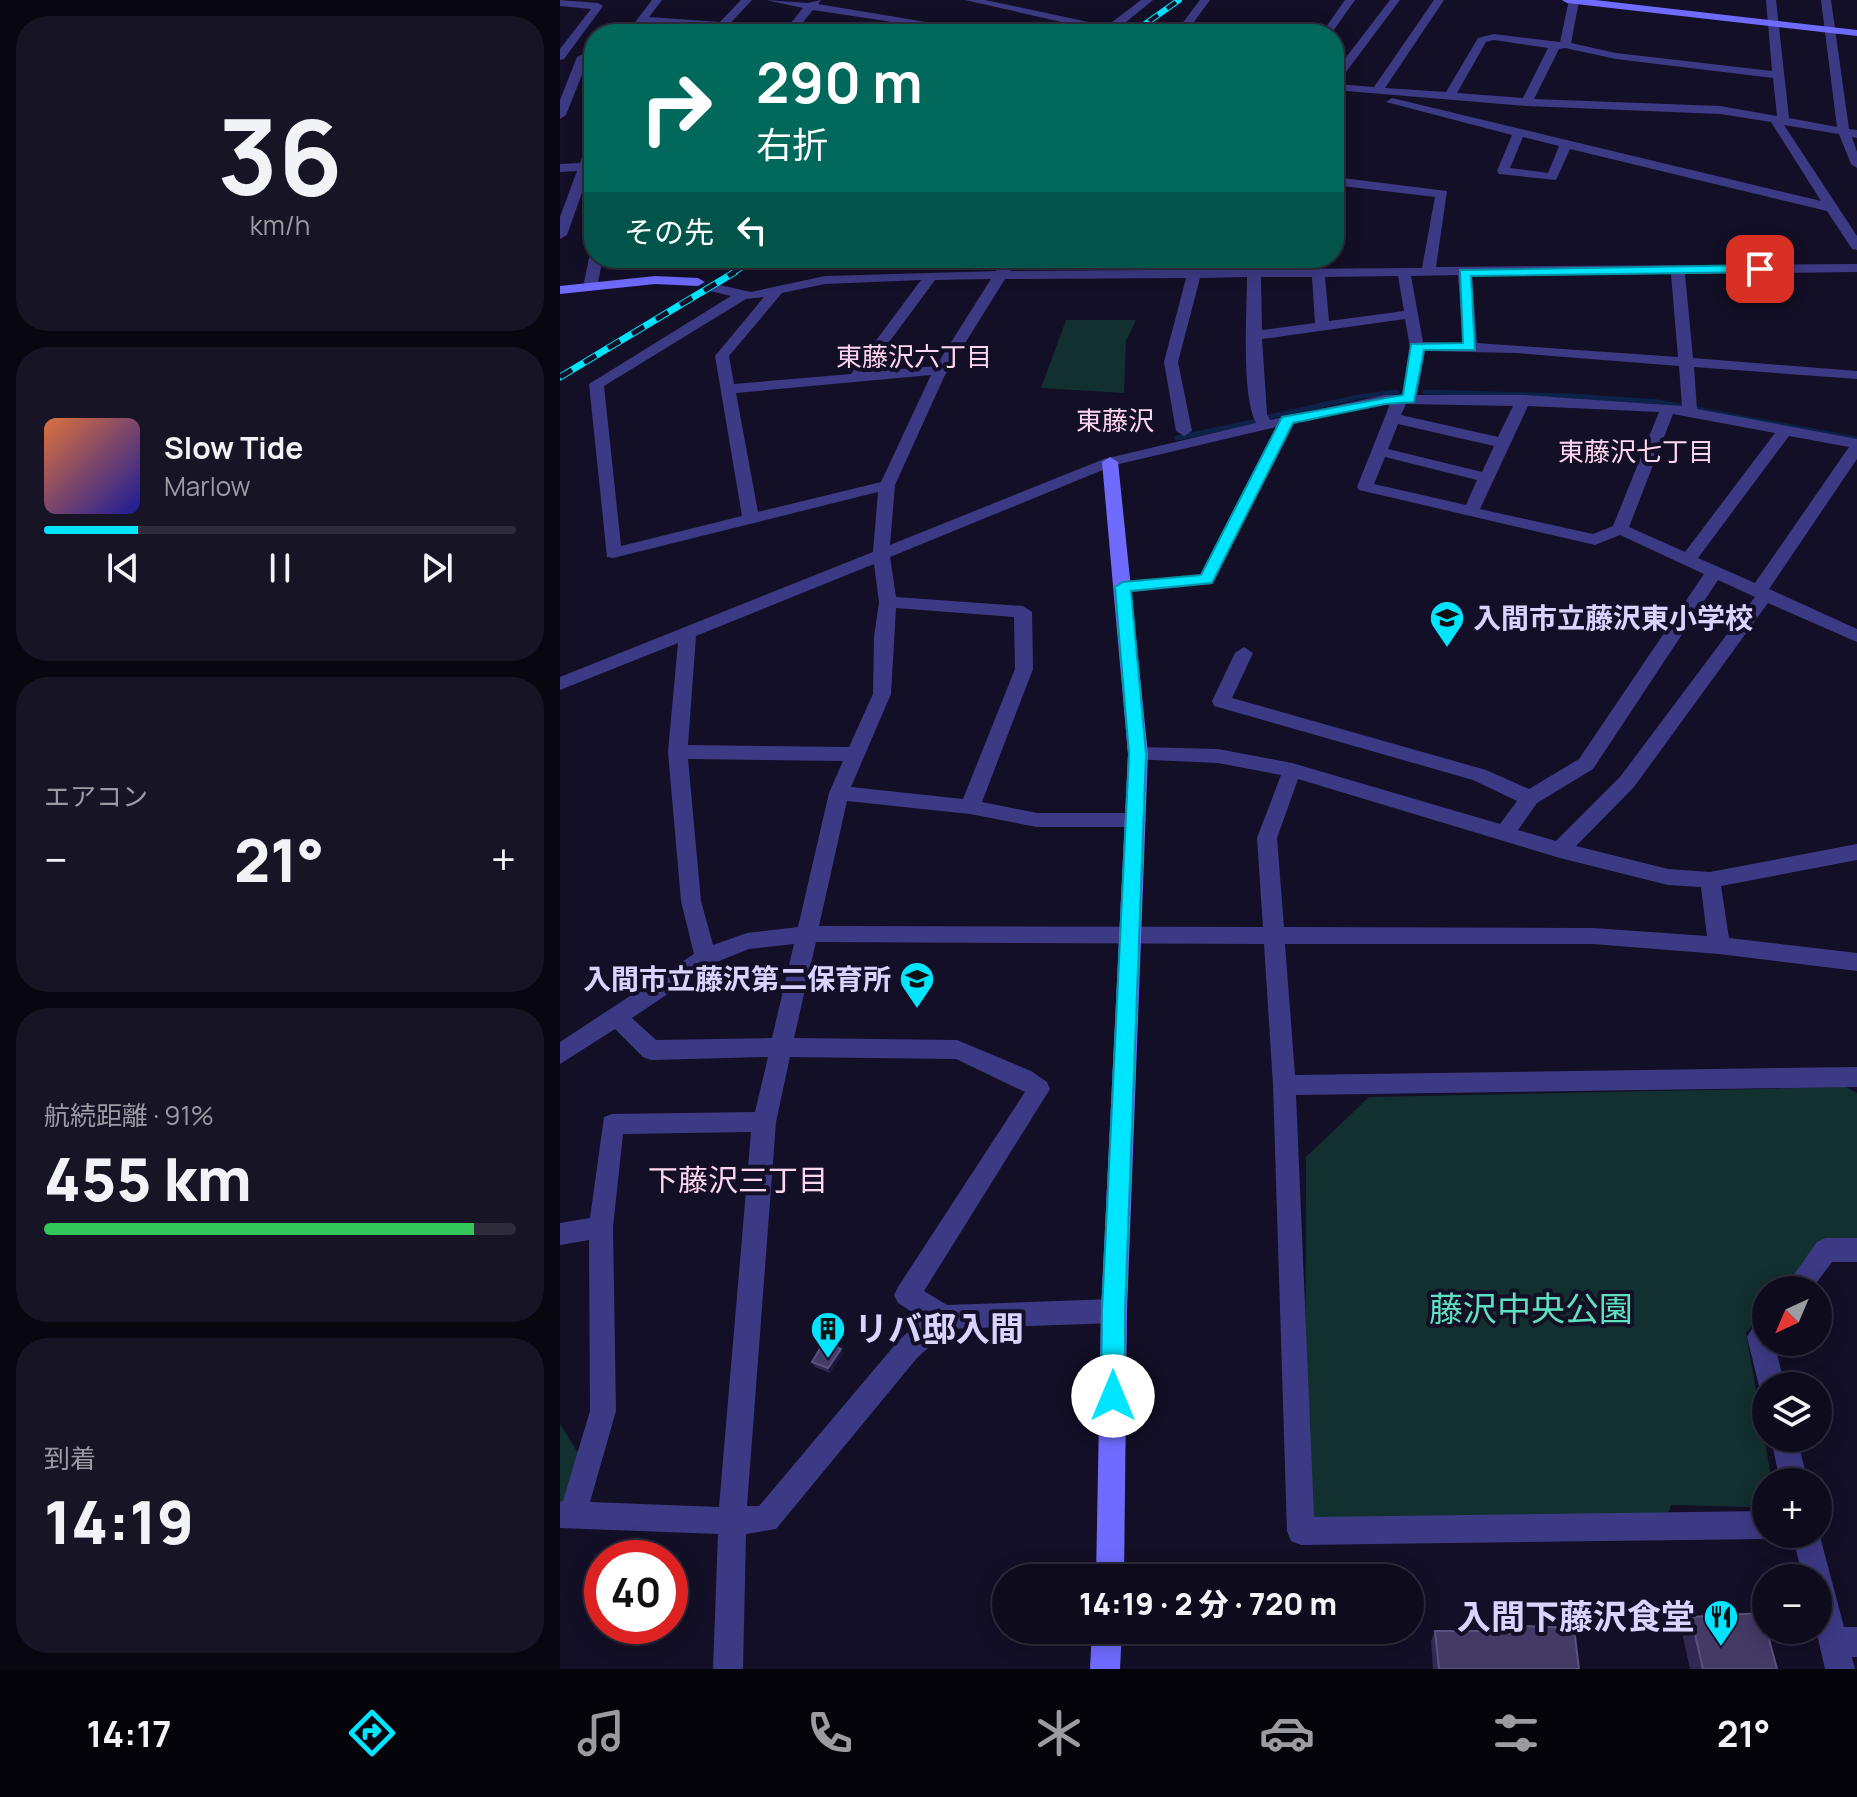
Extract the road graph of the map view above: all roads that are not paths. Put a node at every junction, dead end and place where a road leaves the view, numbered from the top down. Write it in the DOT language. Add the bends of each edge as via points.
graph roads {
  1 [pos="657,0"];
  2 [pos="747,0"];
  3 [pos="771,0"];
  4 [pos="970,0"];
  5 [pos="1148,0"];
  6 [pos="1205,0"];
  7 [pos="1350,0"];
  8 [pos="1395,0"];
  9 [pos="1439,0"];
  10 [pos="1570,0"];
  11 [pos="1771,0"];
  12 [pos="1826,0"];
  13 [pos="985,1"];
  14 [pos="560,3"];
  15 [pos="813,3"];
  16 [pos="1012,4"];
  17 [pos="641,20"];
  18 [pos="585,24"];
  19 [pos="638,24"];
  20 [pos="675,24"];
  21 [pos="723,24"];
  22 [pos="795,24"];
  23 [pos="934,24"];
  24 [pos="948,24"];
  25 [pos="1083,24"];
  26 [pos="1117,24"];
  27 [pos="1187,24"];
  28 [pos="1333,24"];
  29 [pos="1774,24"];
  30 [pos="584,25"];
  31 [pos="1831,30"];
  32 [pos="1857,33"];
  33 [pos="1560,46"];
  34 [pos="560,57"];
  35 [pos="584,57"];
  36 [pos="584,65"];
  37 [pos="1344,71"];
  38 [pos="1779,75"];
  39 [pos="1344,86"];
  40 [pos="1344,88"];
  41 [pos="1377,91"];
  42 [pos="1450,96"];
  43 [pos="1527,102"];
  44 [pos="560,115"];
  45 [pos="1779,120"];
  46 [pos="1519,133"];
  47 [pos="1850,133"];
  48 [pos="1566,144"];
  49 [pos="1857,164"];
  50 [pos="584,167"];
  51 [pos="560,168"];
  52 [pos="584,181"];
  53 [pos="1344,182"];
  54 [pos="1832,208"];
  55 [pos="560,235"];
  56 [pos="1857,246"];
  57 [pos="594,268"];
  58 [pos="939,268"];
  59 [pos="1005,268"];
  60 [pos="1154,268"];
  61 [pos="1214,268"];
  62 [pos="1313,268"];
  63 [pos="1325,268"];
  64 [pos="1338,268"];
  65 [pos="1857,268"];
  66 [pos="1678,270"];
  67 [pos="1465,272"];
  68 [pos="1214,273"];
  69 [pos="1254,273"];
  70 [pos="1404,273"];
  71 [pos="1428,273"];
  72 [pos="1151,274"];
  73 [pos="1194,274"];
  74 [pos="1000,275"];
  75 [pos="934,276"];
  76 [pos="698,282"];
  77 [pos="590,287"];
  78 [pos="715,288"];
  79 [pos="560,290"];
  80 [pos="776,292"];
  81 [pos="741,296"];
  82 [pos="1409,314"];
  83 [pos="1322,324"];
  84 [pos="1253,336"];
  85 [pos="1416,346"];
  86 [pos="1470,347"];
  87 [pos="1686,361"];
  88 [pos="942,370"];
  89 [pos="1857,375"];
  90 [pos="855,378"];
  91 [pos="728,389"];
  92 [pos="1405,399"];
  93 [pos="1523,400"];
  94 [pos="1668,408"];
  95 [pos="1690,412"];
  96 [pos="1393,418"];
  97 [pos="1287,420"];
  98 [pos="1265,425"];
  99 [pos="1184,431"];
  100 [pos="1785,431"];
  101 [pos="1503,443"];
  102 [pos="1857,446"];
  103 [pos="1378,451"];
  104 [pos="1110,462"];
  105 [pos="1488,478"];
  106 [pos="887,485"];
  107 [pos="1471,511"];
  108 [pos="751,520"];
  109 [pos="1620,529"];
  110 [pos="881,554"];
  111 [pos="1687,560"];
  112 [pos="1714,572"];
  113 [pos="1123,587"];
  114 [pos="1762,594"];
  115 [pos="888,602"];
  116 [pos="688,631"];
  117 [pos="1857,636"];
  118 [pos="1244,653"];
  119 [pos="560,684"];
  120 [pos="678,752"];
  121 [pos="855,754"];
  122 [pos="1138,754"];
  123 [pos="1292,770"];
  124 [pos="839,793"];
  125 [pos="1530,798"];
  126 [pos="970,807"];
  127 [pos="1136,820"];
  128 [pos="1505,832"];
  129 [pos="1560,850"];
  130 [pos="1857,852"];
  131 [pos="1710,880"];
  132 [pos="806,934"];
  133 [pos="1132,934"];
  134 [pos="1275,935"];
  135 [pos="1719,945"];
  136 [pos="706,957"];
  137 [pos="1857,968"];
  138 [pos="617,1017"];
  139 [pos="780,1047"];
  140 [pos="560,1054"];
  141 [pos="1857,1077"];
  142 [pos="1284,1085"];
  143 [pos="764,1122"];
  144 [pos="601,1227"];
  145 [pos="560,1234"];
  146 [pos="1857,1250"];
  147 [pos="1806,1276"];
  148 [pos="1114,1311"];
  149 [pos="944,1317"];
  150 [pos="566,1515"];
  151 [pos="732,1521"];
  152 [pos="1752,1525"];
  153 [pos="1110,1564"];
  154 [pos="1832,1620"];
  155 [pos="1106,1644"];
  156 [pos="1843,1651"];
  157 [pos="728,1669"];
  158 [pos="1105,1669"];
  1 -- 17 [label="street"];
  2 -- 21 [label="street"];
  3 -- 15 [label="street"];
  4 -- 13 [label="street"];
  5 -- 26 [label="street"];
  6 -- 27 [label="street"];
  7 -- 28 [label="street"];
  8 -- 37 [label="street"];
  9 -- 41 [label="street"];
  10 -- 29 [label="street"];
  10 -- 33 [label="street"];
  11 -- 29 [label="street"];
  12 -- 31 [label="street"];
  13 -- 16 [label="street"];
  13 -- 24 [label="street"];
  14 -- 18 [label="street" via="598,6"];
  15 -- 22 [label="street"];
  15 -- 23 [label="street"];
  16 -- 25 [label="street"];
  17 -- 19 [label="street"];
  17 -- 20 [label="street"];
  29 -- 31 [label="street"];
  29 -- 38 [label="street"];
  30 -- 34 [label="street"];
  31 -- 32 [label="street"];
  31 -- 47 [label="street"];
  33 -- 38 [label="street"];
  33 -- 42 [label="street" via="1482,40"];
  33 -- 43 [label="street"];
  34 -- 35 [label="street"];
  36 -- 44 [label="street"];
  38 -- 45 [label="street"];
  39 -- 41 [label="street"];
  40 -- 46 [label="street"];
  41 -- 42 [label="street"];
  42 -- 43 [label="street"];
  43 -- 45 [label="street" via="1720,110"];
  45 -- 47 [label="street"];
  45 -- 54 [label="street"];
  46 -- 48 [label="street"];
  46 -- 48 [label="street" via="1503,171 1552,177"];
  47 -- 49 [label="street" via="1850,154"];
  48 -- 54 [label="street"];
  50 -- 51 [label="street"];
  52 -- 55 [label="street"];
  53 -- 71 [label="street" via="1442,194"];
  54 -- 56 [label="street"];
  57 -- 77 [label="street"];
  58 -- 75 [label="street"];
  59 -- 74 [label="street"];
  60 -- 72 [label="street"];
  61 -- 68 [label="street"];
  62 -- 69 [label="street"];
  63 -- 83 [label="street"];
  64 -- 70 [label="street"];
  65 -- 66 [label="street"];
  66 -- 67 [label="street"];
  66 -- 87 [label="street"];
  67 -- 71 [label="street"];
  67 -- 86 [label="street"];
  68 -- 69 [label="street"];
  68 -- 73 [label="street"];
  69 -- 84 [label="street"];
  70 -- 71 [label="street"];
  70 -- 82 [label="street"];
  72 -- 73 [label="street"];
  72 -- 74 [label="street"];
  73 -- 99 [label="street" via="1171,362"];
  74 -- 75 [label="street"];
  74 -- 88 [label="street"];
  75 -- 80 [label="street" via="825,280"];
  75 -- 90 [label="street"];
  76 -- 77 [label="street"];
  77 -- 79 [label="street"];
  78 -- 81 [label="street"];
  80 -- 81 [label="street"];
  80 -- 91 [label="street" via="722,356"];
  81 -- 108 [label="street" via="596,384 613,553"];
  82 -- 83 [label="street"];
  82 -- 85 [label="street"];
  83 -- 84 [label="street"];
  84 -- 98 [label="street" via="1259,414"];
  85 -- 86 [label="street"];
  85 -- 92 [label="street"];
  86 -- 87 [label="street"];
  87 -- 89 [label="street"];
  87 -- 95 [label="street"];
  88 -- 90 [label="street"];
  88 -- 106 [label="street"];
  90 -- 91 [label="street"];
  91 -- 108 [label="street"];
  92 -- 93 [label="street"];
  92 -- 96 [label="street"];
  92 -- 97 [label="street"];
  93 -- 94 [label="street"];
  93 -- 101 [label="street"];
  94 -- 95 [label="street"];
  94 -- 109 [label="street"];
  95 -- 100 [label="street"];
  96 -- 101 [label="street"];
  96 -- 103 [label="street"];
  97 -- 98 [label="street"];
  97 -- 113 [label="street" via="1206,580"];
  98 -- 104 [label="street"];
  100 -- 102 [label="street"];
  100 -- 111 [label="street"];
  101 -- 105 [label="street"];
  102 -- 114 [label="street"];
  103 -- 105 [label="street"];
  103 -- 107 [label="street" via="1365,487"];
  104 -- 110 [label="street"];
  104 -- 113 [label="street"];
  105 -- 107 [label="street"];
  106 -- 108 [label="street"];
  106 -- 110 [label="street"];
  107 -- 109 [label="street" via="1595,540"];
  109 -- 111 [label="street"];
  110 -- 115 [label="street"];
  110 -- 116 [label="street"];
  111 -- 112 [label="street"];
  112 -- 114 [label="street"];
  112 -- 125 [label="street" via="1586,764"];
  113 -- 122 [label="street"];
  114 -- 117 [label="street"];
  114 -- 129 [label="street" via="1627,782"];
  115 -- 121 [label="street" via="882,694"];
  115 -- 126 [label="street" via="1023,612 1024,669"];
  116 -- 119 [label="street"];
  116 -- 120 [label="street"];
  118 -- 125 [label="street" via="1221,701 1479,775"];
  120 -- 121 [label="street"];
  120 -- 136 [label="street" via="691,901"];
  121 -- 124 [label="street"];
  122 -- 123 [label="street" via="1218,756"];
  122 -- 127 [label="street"];
  123 -- 128 [label="street"];
  123 -- 134 [label="street" via="1267,838"];
  124 -- 126 [label="street"];
  124 -- 132 [label="street"];
  125 -- 128 [label="street"];
  126 -- 127 [label="street" via="1037,820"];
  127 -- 133 [label="street"];
  128 -- 129 [label="street"];
  129 -- 131 [label="street" via="1668,877"];
  130 -- 131 [label="street"];
  131 -- 135 [label="street"];
  132 -- 133 [label="street"];
  132 -- 136 [label="street" via="747,941"];
  132 -- 139 [label="street"];
  133 -- 134 [label="street"];
  133 -- 148 [label="street"];
  134 -- 135 [label="street" via="1593,936"];
  134 -- 142 [label="street"];
  135 -- 137 [label="street"];
  136 -- 138 [label="street"];
  138 -- 139 [label="street" via="651,1050"];
  138 -- 140 [label="street"];
  139 -- 143 [label="street"];
  139 -- 149 [label="street" via="957,1050 1039,1089 907,1295"];
  141 -- 142 [label="street"];
  142 -- 152 [label="street" via="1301,1531"];
  143 -- 144 [label="street" via="612,1124"];
  143 -- 151 [label="street"];
  144 -- 145 [label="street"];
  144 -- 150 [label="street" via="603,1411"];
  146 -- 147 [label="street" via="1826,1250"];
  148 -- 149 [label="street"];
  148 -- 153 [label="street"];
  149 -- 151 [label="street" via="908,1349 766,1519"];
  150 -- 151 [label="street"];
  151 -- 157 [label="street"];
  154 -- 156 [label="street"];
  155 -- 158 [label="street"];
}
